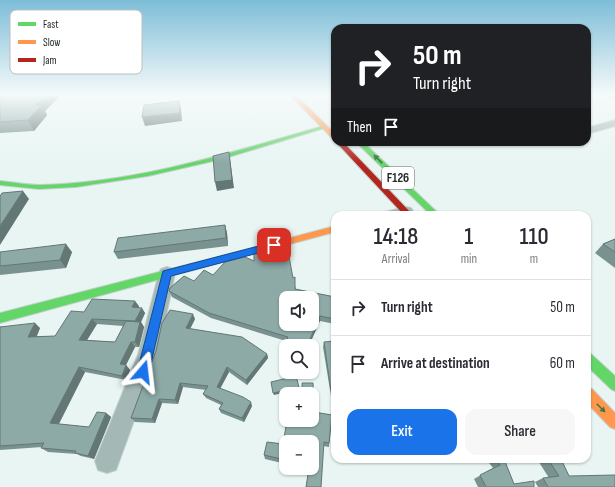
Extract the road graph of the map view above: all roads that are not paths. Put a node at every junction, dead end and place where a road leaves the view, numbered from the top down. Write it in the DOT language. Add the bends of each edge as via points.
graph roads {
  1 [pos="316,118"];
  2 [pos="615,123"];
  3 [pos="325,127"];
  4 [pos="591,130"];
  5 [pos="331,134"];
  6 [pos="343,146"];
  7 [pos="363,146"];
  8 [pos="0,183"];
  9 [pos="405,211"];
  10 [pos="432,211"];
  11 [pos="331,230"];
  12 [pos="167,273"];
  13 [pos="0,318"];
  14 [pos="591,362"];
  15 [pos="615,385"];
  16 [pos="591,398"];
  17 [pos="615,422"];
  18 [pos="107,460"];
  1 -- 3 [label="street"];
  2 -- 4 [label="street"];
  3 -- 5 [label="street"];
  3 -- 8 [label="street" via="181,168 104,182 38,187"];
  6 -- 9 [label="street, F126"];
  10 -- 7 [label="street, F126, one-way"];
  11 -- 12 [label="street"];
  12 -- 13 [label="street"];
  12 -- 18 [label="street" via="143,372"];
  14 -- 15 [label="street"];
  16 -- 17 [label="street, one-way"];
}
